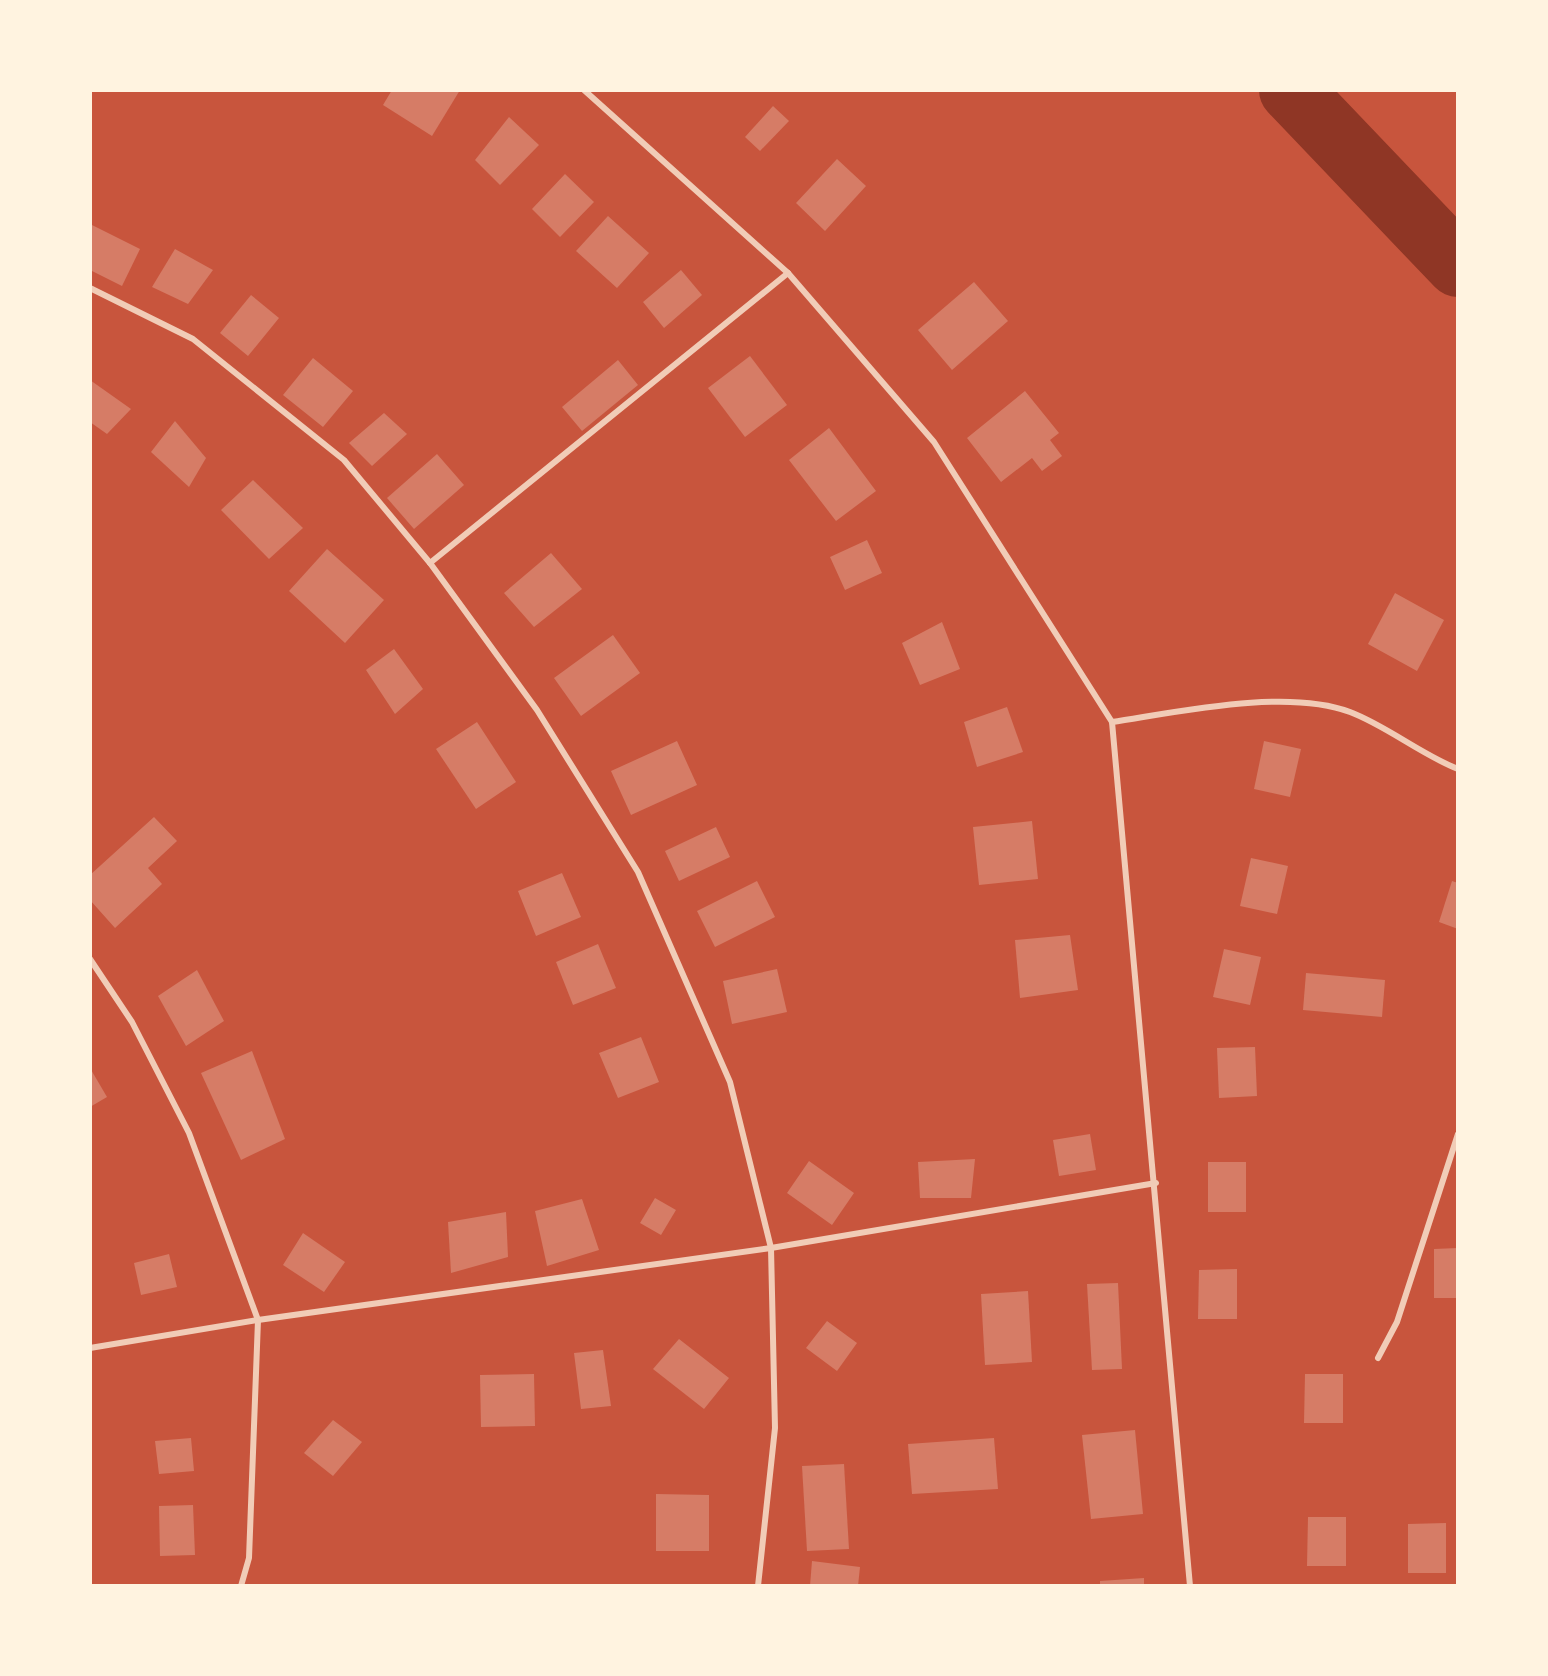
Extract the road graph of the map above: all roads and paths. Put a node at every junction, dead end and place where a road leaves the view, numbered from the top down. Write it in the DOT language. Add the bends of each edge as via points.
graph roads {
  1 [pos="584,90"];
  2 [pos="788,273"];
  3 [pos="90,288"];
  4 [pos="430,563"];
  5 [pos="1112,722"];
  6 [pos="1458,769"];
  7 [pos="90,959"];
  8 [pos="1458,1134"];
  9 [pos="1156,1183"];
  10 [pos="771,1248"];
  11 [pos="258,1320"];
  12 [pos="90,1348"];
  13 [pos="1378,1358"];
  14 [pos="241,1586"];
  15 [pos="758,1586"];
  16 [pos="1190,1586"];
  1 -- 2 [label="lane"];
  2 -- 4 [label="lane"];
  2 -- 5 [label="lane" via="934,442"];
  3 -- 4 [label="lane" via="193,339 344,460"];
  4 -- 10 [label="lane" via="537,710 638,872 730,1082"];
  5 -- 6 [label="lane" via="1276,700 1349,711"];
  5 -- 9 [label="lane"];
  7 -- 11 [label="lane" via="132,1022 189,1133"];
  8 -- 13 [label="lane" via="1397,1322"];
  9 -- 10 [label="lane"];
  9 -- 16 [label="lane"];
  10 -- 11 [label="lane"];
  10 -- 15 [label="lane" via="775,1428"];
  11 -- 12 [label="lane"];
  11 -- 14 [label="lane" via="249,1558"];
}
